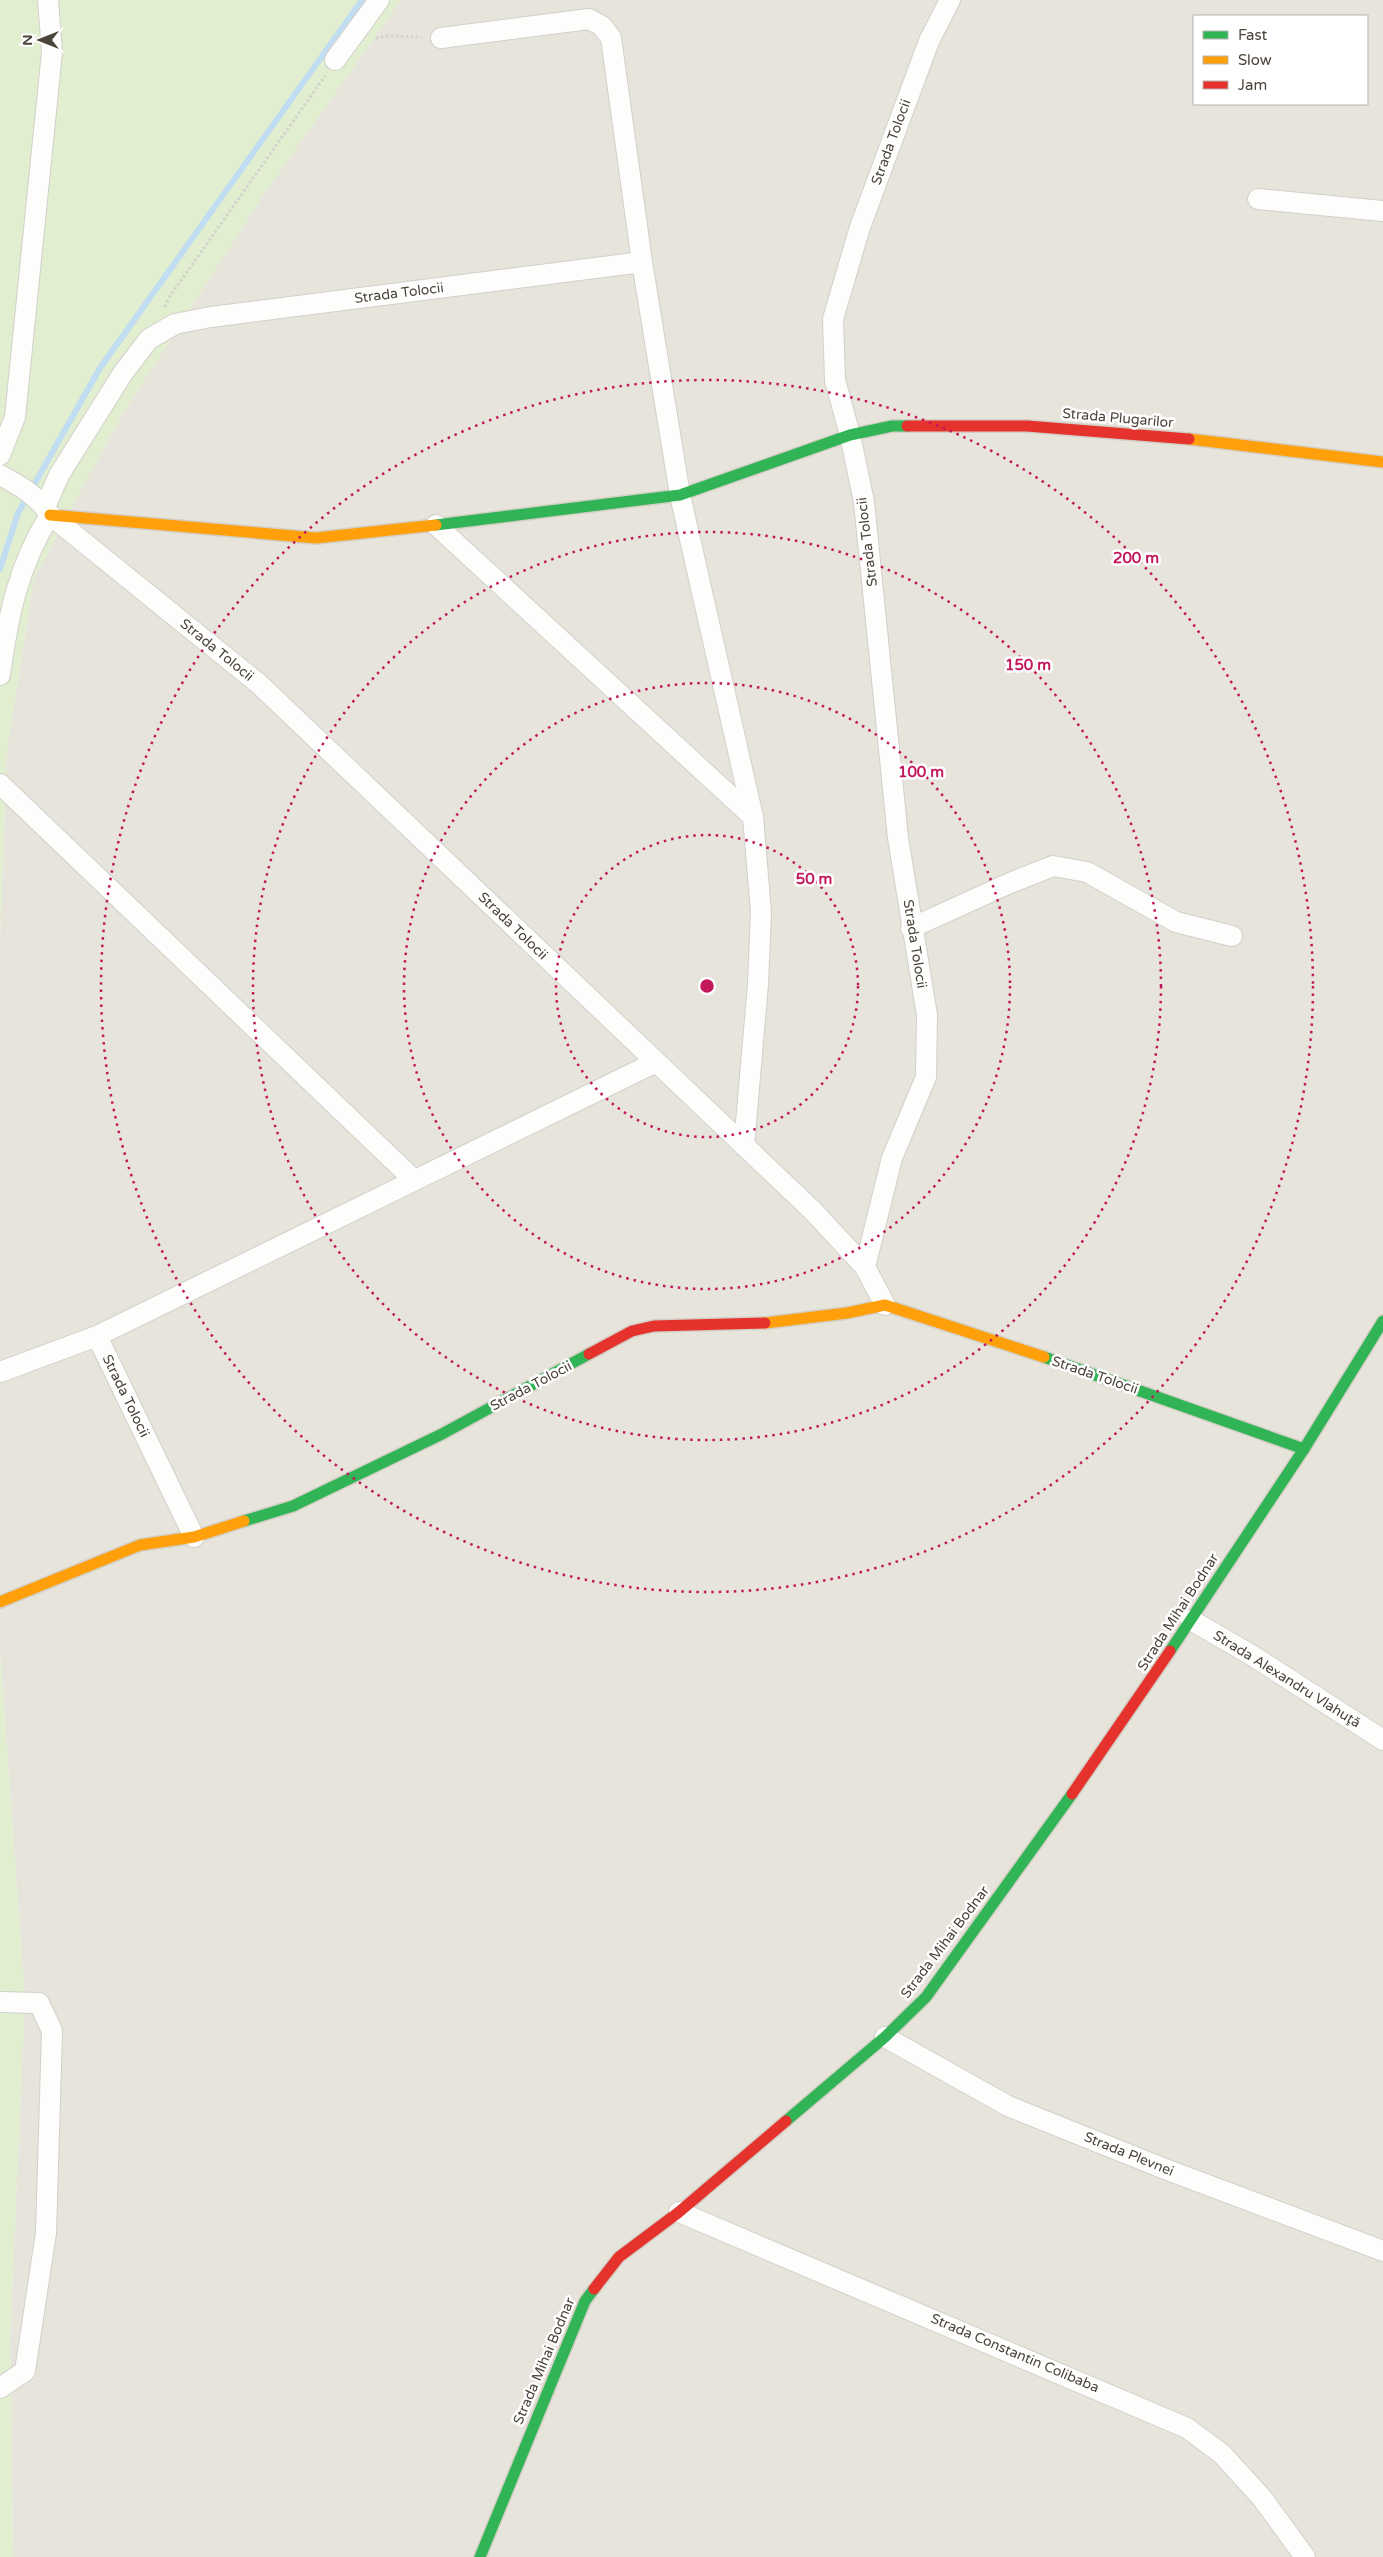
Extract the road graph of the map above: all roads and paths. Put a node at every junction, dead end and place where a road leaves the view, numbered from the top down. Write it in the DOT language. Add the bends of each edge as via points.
graph roads {
  1 [pos="48,0"];
  2 [pos="379,0"];
  3 [pos="950,0"];
  4 [pos="441,38"];
  5 [pos="368,40"];
  6 [pos="335,60"];
  7 [pos="1258,199"];
  8 [pos="1383,211"];
  9 [pos="642,262"];
  10 [pos="149,339"];
  11 [pos="850,435"];
  12 [pos="0,455"];
  13 [pos="1383,462"];
  14 [pos="0,475"];
  15 [pos="680,495"];
  16 [pos="44,508"];
  17 [pos="436,525"];
  18 [pos="0,676"];
  19 [pos="0,784"];
  20 [pos="753,817"];
  21 [pos="911,928"];
  22 [pos="1232,936"];
  23 [pos="656,1062"];
  24 [pos="744,1146"];
  25 [pos="414,1179"];
  26 [pos="865,1267"];
  27 [pos="885,1305"];
  28 [pos="1383,1321"];
  29 [pos="97,1336"];
  30 [pos="0,1372"];
  31 [pos="1304,1450"];
  32 [pos="194,1537"];
  33 [pos="0,1602"];
  34 [pos="1191,1620"];
  35 [pos="1383,1740"];
  36 [pos="0,2002"];
  37 [pos="885,2037"];
  38 [pos="679,2212"];
  39 [pos="1383,2251"];
  40 [pos="0,2388"];
  41 [pos="480,2557"];
  42 [pos="1305,2557"];
  1 -- 12 [label="street" via="52,52 15,417"];
  2 -- 6 [label="street"];
  3 -- 11 [label="street, Strada Tolocii" via="929,41 863,218 833,319 835,380"];
  4 -- 5 [label="path" via="387,36"];
  4 -- 9 [label="street" via="588,19 608,31 615,52"];
  6 -- 10 [label="path" via="170,296"];
  7 -- 8 [label="street"];
  9 -- 10 [label="street, Strada Tolocii" via="212,317 175,324"];
  9 -- 15 [label="street"];
  10 -- 16 [label="street, Strada Tolocii" via="123,373 64,466"];
  11 -- 13 [label="street, Strada Plugarilor" via="892,426 1027,426 1220,442"];
  11 -- 15 [label="street"];
  11 -- 21 [label="street, Strada Tolocii" via="864,502 898,838"];
  14 -- 16 [label="street" via="19,485"];
  15 -- 17 [label="street"];
  15 -- 20 [label="street"];
  16 -- 17 [label="street" via="316,538"];
  16 -- 18 [label="street" via="17,582"];
  16 -- 23 [label="street, Strada Tolocii" via="259,684"];
  17 -- 20 [label="street"];
  19 -- 25 [label="street"];
  20 -- 24 [label="street" via="761,912"];
  21 -- 22 [label="street" via="1010,882 1053,866 1087,872 1176,922"];
  21 -- 26 [label="street, Strada Tolocii" via="927,1015 926,1077 892,1158"];
  23 -- 24 [label="street, Strada Tolocii"];
  23 -- 25 [label="street"];
  24 -- 26 [label="street, Strada Tolocii" via="813,1211"];
  25 -- 29 [label="street"];
  26 -- 27 [label="street, Strada Tolocii"];
  27 -- 31 [label="street, Strada Tolocii" via="1077,1368"];
  27 -- 32 [label="street, Strada Tolocii" via="764,1323 654,1326 632,1331 442,1434 293,1506"];
  28 -- 31 [label="street, Strada Mihai Bodnar"];
  29 -- 30 [label="street"];
  29 -- 32 [label="street, Strada Tolocii"];
  31 -- 34 [label="street, Strada Mihai Bodnar"];
  32 -- 33 [label="street, Strada Tolocii" via="140,1545"];
  34 -- 35 [label="street, Strada Alexandru Vlahuţă"];
  34 -- 37 [label="street, Strada Mihai Bodnar" via="956,1958 926,1997"];
  36 -- 40 [label="street" via="39,2003 52,2031 46,2233 25,2371"];
  37 -- 38 [label="street, Strada Mihai Bodnar"];
  37 -- 39 [label="street, Strada Plevnei" via="1008,2106"];
  38 -- 41 [label="street, Strada Mihai Bodnar" via="618,2256 584,2301"];
  38 -- 42 [label="street, Strada Constantin Colibaba" via="1187,2428 1222,2454 1262,2498"];
}
